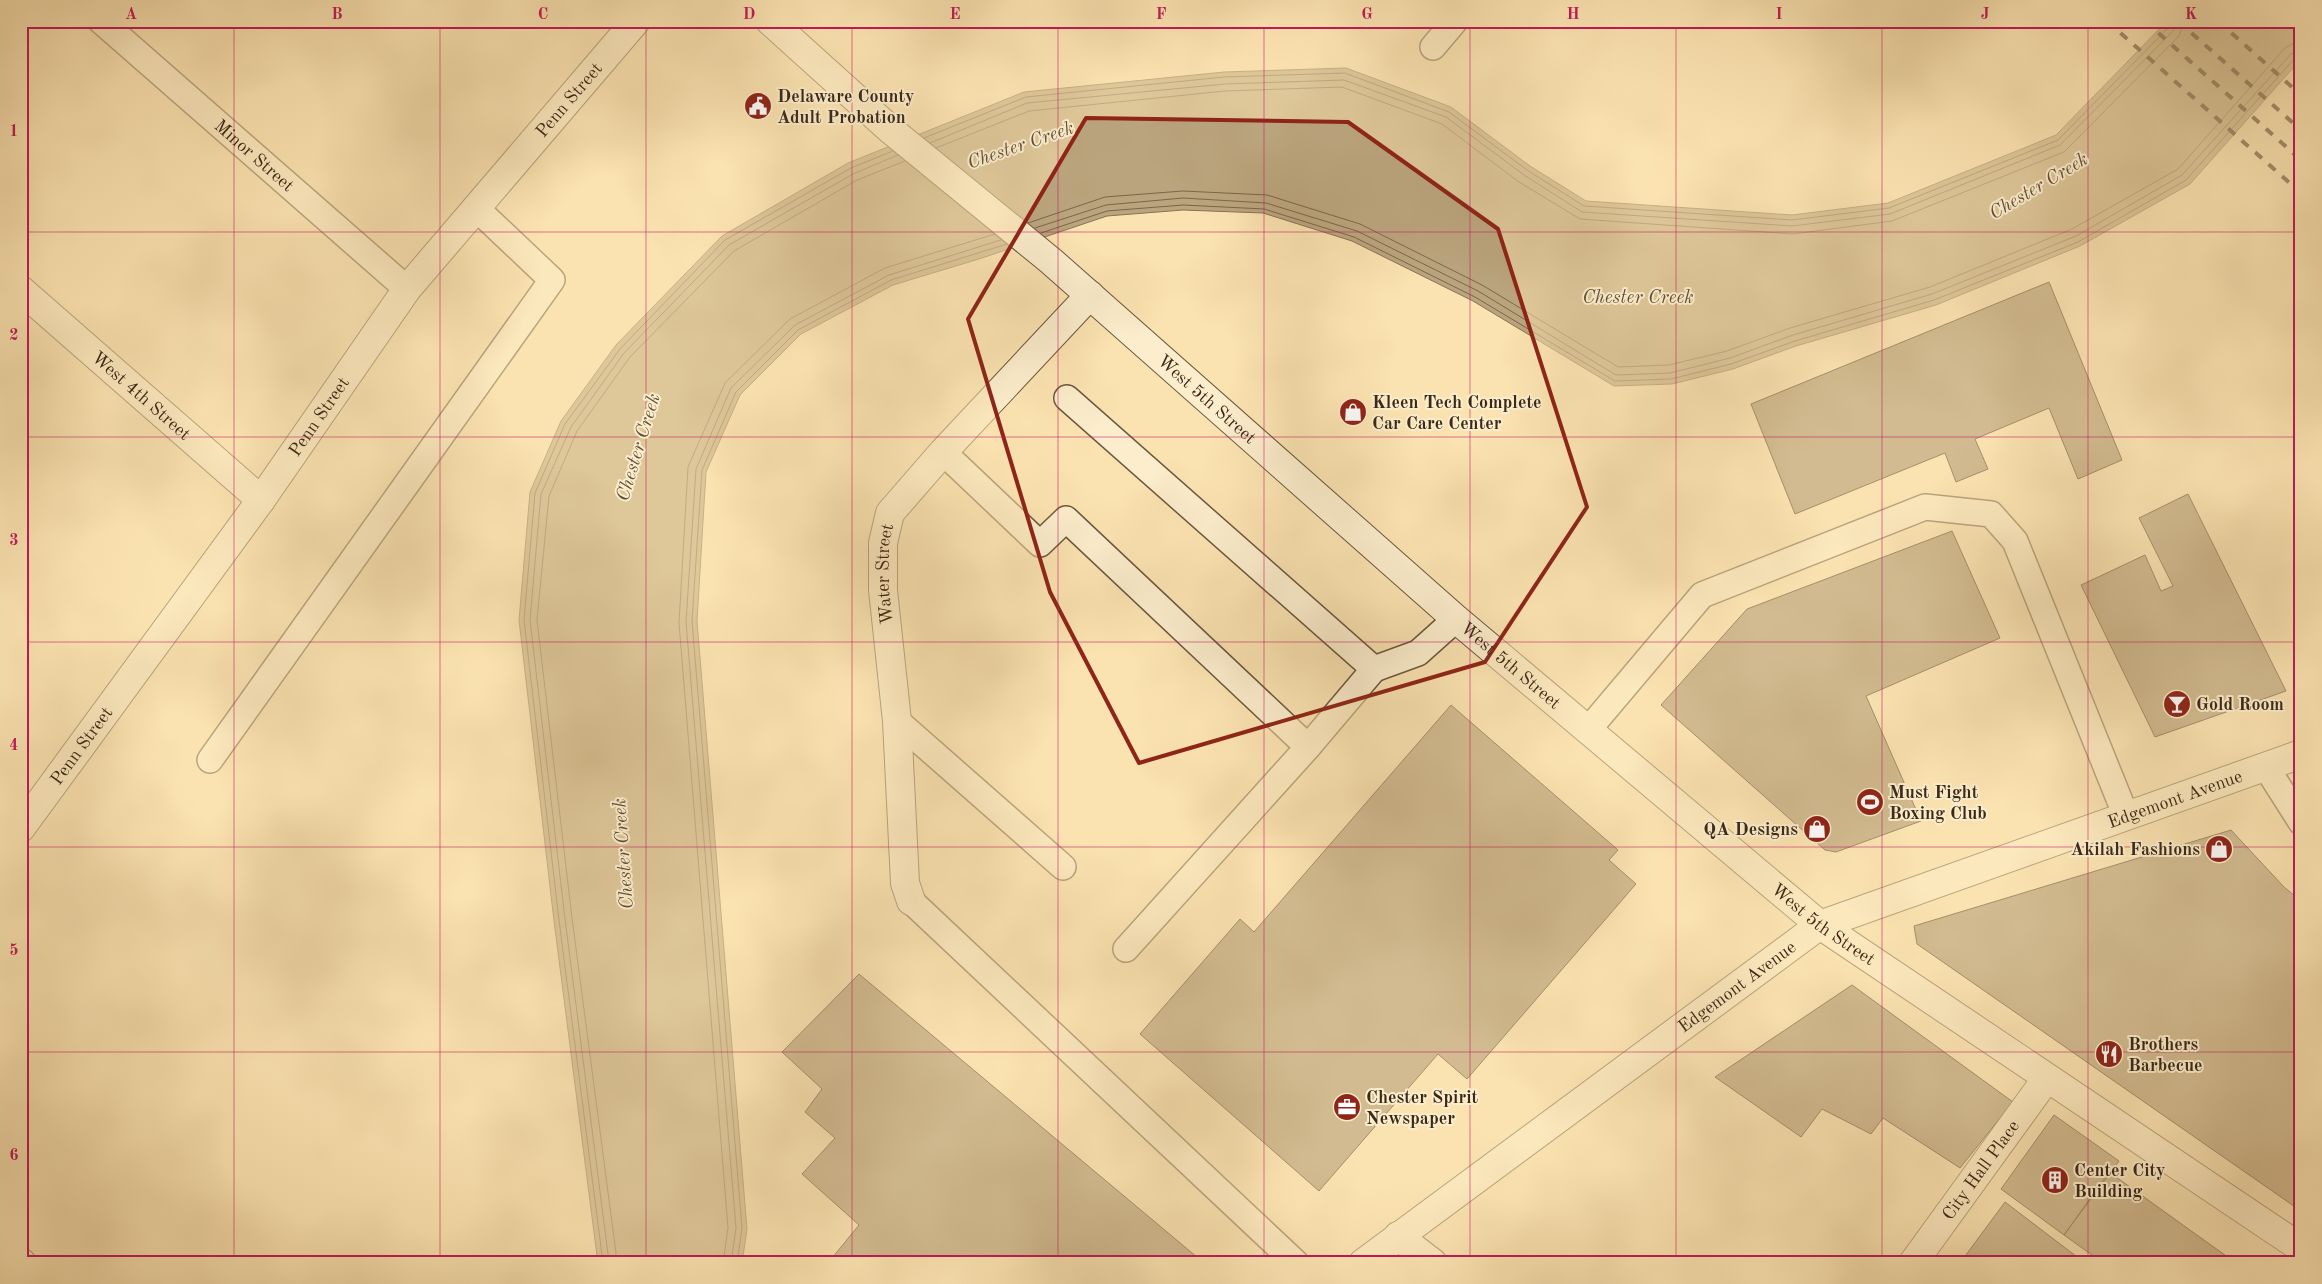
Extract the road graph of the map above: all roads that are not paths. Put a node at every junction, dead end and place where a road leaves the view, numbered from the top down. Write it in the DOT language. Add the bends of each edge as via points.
graph roads {
  1 [pos="101,21"];
  2 [pos="636,21"];
  3 [pos="770,21"];
  4 [pos="1455,21"];
  5 [pos="1433,47"];
  6 [pos="476,208"];
  7 [pos="407,289"];
  8 [pos="21,290"];
  9 [pos="1090,295"];
  10 [pos="1067,398"];
  11 [pos="943,452"];
  12 [pos="261,500"];
  13 [pos="1456,619"];
  14 [pos="1374,668"];
  15 [pos="897,721"];
  16 [pos="1588,730"];
  17 [pos="1308,747"];
  18 [pos="2301,754"];
  19 [pos="210,760"];
  20 [pos="2266,767"];
  21 [pos="2126,816"];
  22 [pos="2301,822"];
  23 [pos="21,828"];
  24 [pos="1063,867"];
  25 [pos="911,901"];
  26 [pos="1820,925"];
  27 [pos="1126,949"];
  28 [pos="2048,1078"];
  29 [pos="1398,1236"];
  30 [pos="2301,1248"];
  31 [pos="1296,1263"];
  32 [pos="1363,1263"];
  33 [pos="1433,1263"];
  34 [pos="1913,1263"];
  1 -- 7 [label="lane, Minor Street"];
  2 -- 6 [label="street, Penn Street"];
  3 -- 9 [label="street, West 5th Street" via="892,131"];
  4 -- 5 [label="lane"];
  6 -- 7 [label="street, Penn Street"];
  6 -- 19 [label="lane" via="552,280"];
  7 -- 12 [label="street, Penn Street"];
  8 -- 12 [label="street, West 4th Street"];
  9 -- 11 [label="street, Water Street"];
  9 -- 13 [label="street, West 5th Street"];
  10 -- 14 [label="lane"];
  11 -- 15 [label="street, Water Street" via="890,513 883,543 883,590"];
  11 -- 17 [label="lane" via="1040,544 1066,519"];
  12 -- 23 [label="street, Penn Street"];
  13 -- 14 [label="lane" via="1418,653"];
  13 -- 16 [label="street, West 5th Street"];
  14 -- 17 [label="lane"];
  15 -- 24 [label="lane"];
  15 -- 25 [label="street, Water Street" via="905,883"];
  16 -- 21 [label="lane" via="1702,595 1926,507 1991,514 2015,541"];
  16 -- 26 [label="street, West 5th Street"];
  17 -- 27 [label="lane"];
  18 -- 20 [label="street, Edgemont Avenue"];
  20 -- 21 [label="street, Edgemont Avenue"];
  20 -- 22 [label="lane"];
  21 -- 26 [label="street, Edgemont Avenue"];
  25 -- 31 [label="lane"];
  26 -- 28 [label="street, West 5th Street"];
  26 -- 29 [label="street, Edgemont Avenue"];
  28 -- 30 [label="street, West 5th Street"];
  28 -- 34 [label="street, City Hall Place"];
  29 -- 32 [label="street, Edgemont Avenue"];
  29 -- 33 [label="street"];
}
